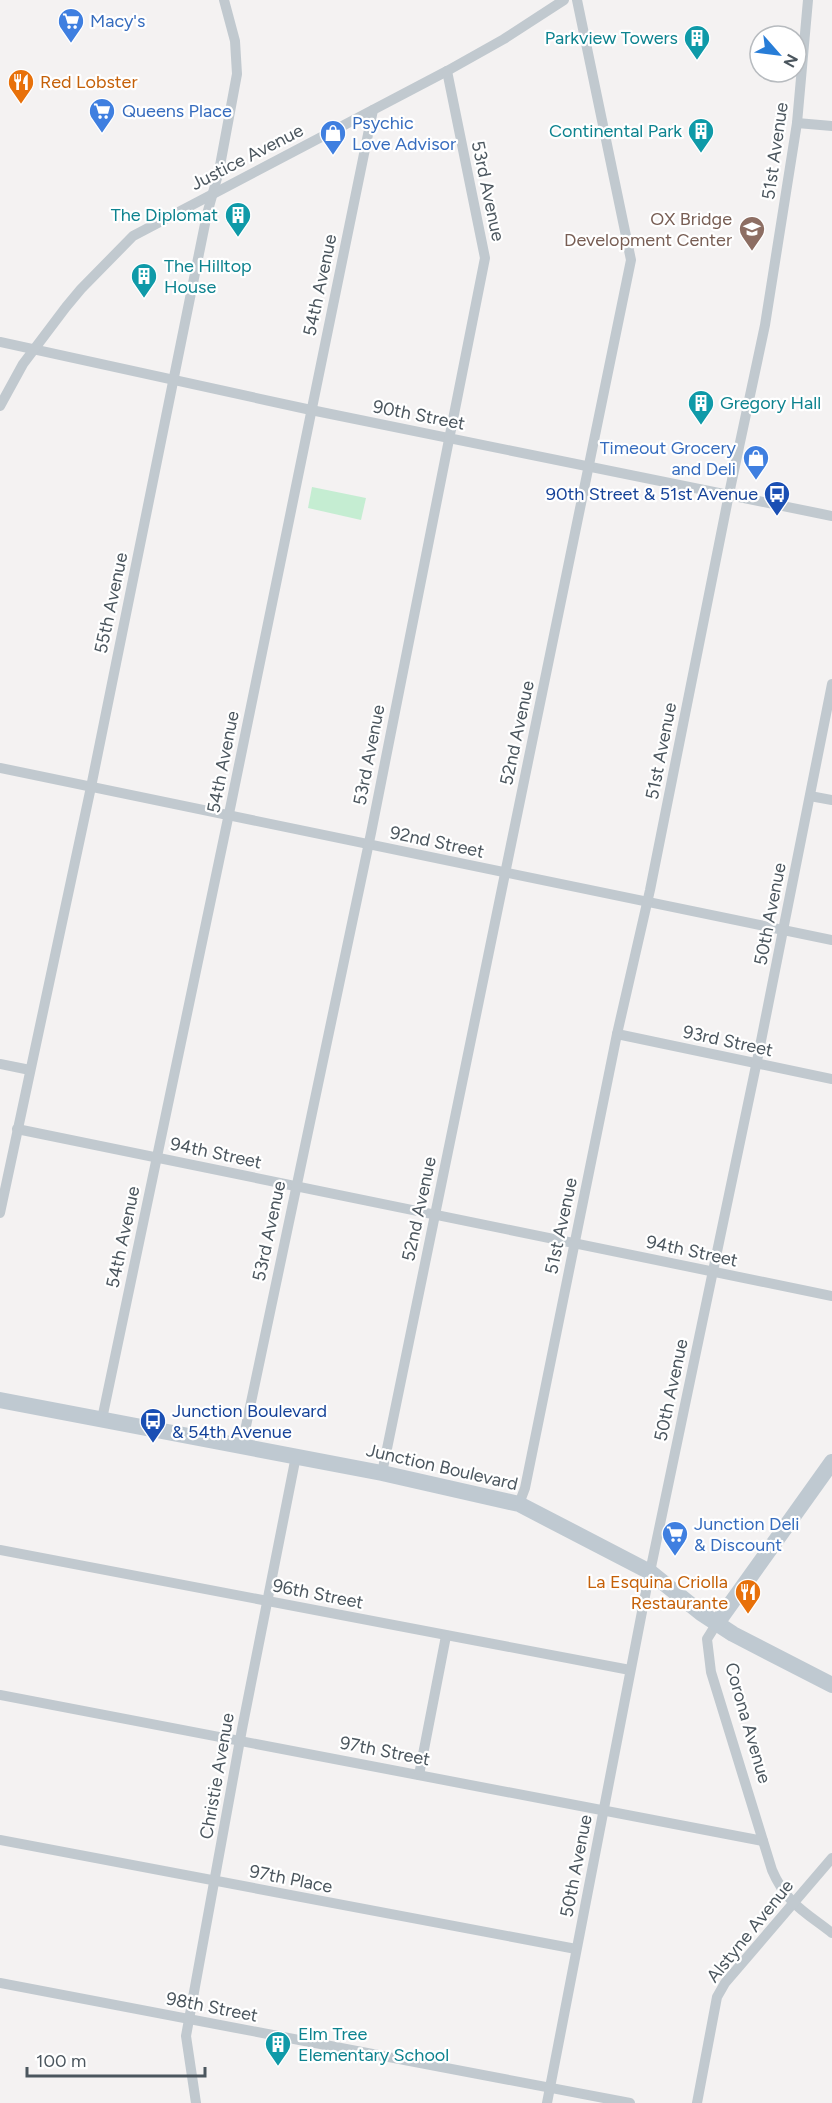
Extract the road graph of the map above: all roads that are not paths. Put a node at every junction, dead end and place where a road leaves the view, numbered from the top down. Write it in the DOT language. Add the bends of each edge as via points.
graph roads {
  1 [pos="224,0"];
  2 [pos="564,0"];
  3 [pos="577,0"];
  4 [pos="808,0"];
  5 [pos="447,71"];
  6 [pos="373,110"];
  7 [pos="797,123"];
  8 [pos="832,126"];
  9 [pos="213,194"];
  10 [pos="0,342"];
  11 [pos="34,350"];
  12 [pos="175,379"];
  13 [pos="0,406"];
  14 [pos="311,410"];
  15 [pos="450,438"];
  16 [pos="589,466"];
  17 [pos="729,494"];
  18 [pos="832,516"];
  19 [pos="832,684"];
  20 [pos="0,768"];
  21 [pos="91,787"];
  22 [pos="810,796"];
  23 [pos="832,800"];
  24 [pos="229,816"];
  25 [pos="368,844"];
  26 [pos="505,873"];
  27 [pos="647,903"];
  28 [pos="784,930"];
  29 [pos="832,940"];
  30 [pos="617,1034"];
  31 [pos="0,1064"];
  32 [pos="756,1064"];
  33 [pos="30,1070"];
  34 [pos="832,1079"];
  35 [pos="17,1129"];
  36 [pos="157,1157"];
  37 [pos="296,1186"];
  38 [pos="0,1213"];
  39 [pos="435,1215"];
  40 [pos="574,1244"];
  41 [pos="712,1272"];
  42 [pos="832,1296"];
  43 [pos="0,1400"];
  44 [pos="102,1419"];
  45 [pos="242,1446"];
  46 [pos="296,1456"];
  47 [pos="832,1462"];
  48 [pos="382,1473"];
  49 [pos="519,1504"];
  50 [pos="0,1550"];
  51 [pos="650,1572"];
  52 [pos="267,1601"];
  53 [pos="717,1623"];
  54 [pos="446,1636"];
  55 [pos="630,1670"];
  56 [pos="832,1685"];
  57 [pos="0,1695"];
  58 [pos="239,1740"];
  59 [pos="419,1774"];
  60 [pos="603,1810"];
  61 [pos="0,1840"];
  62 [pos="763,1841"];
  63 [pos="832,1858"];
  64 [pos="215,1881"];
  65 [pos="793,1903"];
  66 [pos="832,1934"];
  67 [pos="576,1949"];
  68 [pos="0,1983"];
  69 [pos="189,2020"];
  70 [pos="549,2089"];
  71 [pos="196,2103"];
  72 [pos="547,2103"];
  73 [pos="630,2103"];
  74 [pos="697,2103"];
  1 -- 9 [label="street, 55th Avenue" via="236,41 237,74"];
  2 -- 5 [label="street, Justice Avenue"];
  3 -- 16 [label="street, 52nd Avenue" via="632,261"];
  4 -- 7 [label="street, 51st Avenue"];
  5 -- 6 [label="street, Justice Avenue"];
  5 -- 15 [label="street, 53rd Avenue" via="485,258"];
  6 -- 9 [label="street, Justice Avenue"];
  6 -- 14 [label="street, 54th Avenue"];
  7 -- 8 [label="street"];
  7 -- 17 [label="street, 51st Avenue" via="765,325"];
  9 -- 11 [label="street, Justice Avenue" via="133,236 81,288"];
  9 -- 12 [label="street, 55th Avenue"];
  10 -- 11 [label="street, 90th Street"];
  11 -- 12 [label="street, 90th Street"];
  11 -- 13 [label="street, Justice Avenue"];
  12 -- 14 [label="street, 90th Street"];
  12 -- 21 [label="street, 55th Avenue"];
  14 -- 15 [label="street, 90th Street"];
  14 -- 24 [label="street, 54th Avenue"];
  15 -- 16 [label="street, 90th Street"];
  15 -- 25 [label="street, 53rd Avenue"];
  16 -- 17 [label="street, 90th Street"];
  16 -- 26 [label="street, 52nd Avenue"];
  17 -- 18 [label="street, 90th Street"];
  17 -- 27 [label="street, 51st Avenue"];
  19 -- 22 [label="street, 50th Avenue"];
  20 -- 21 [label="street, 92nd Street"];
  21 -- 24 [label="street, 92nd Street"];
  21 -- 33 [label="street, 55th Avenue"];
  22 -- 23 [label="street"];
  22 -- 28 [label="street, 50th Avenue"];
  24 -- 25 [label="street, 92nd Street"];
  24 -- 36 [label="street, 54th Avenue"];
  25 -- 26 [label="street, 92nd Street"];
  25 -- 37 [label="street, 53rd Avenue"];
  26 -- 27 [label="street, 92nd Street"];
  26 -- 39 [label="street, 52nd Avenue"];
  27 -- 28 [label="street, 92nd Street"];
  27 -- 30 [label="street, 51st Avenue"];
  28 -- 29 [label="street, 92nd Street"];
  28 -- 32 [label="street, 50th Avenue"];
  30 -- 32 [label="street, 93rd Street"];
  30 -- 40 [label="street, 51st Avenue"];
  31 -- 33 [label="street"];
  32 -- 34 [label="street, 93rd Street"];
  32 -- 41 [label="street, 50th Avenue"];
  33 -- 35 [label="street, 55th Avenue"];
  35 -- 36 [label="street, 94th Street"];
  35 -- 38 [label="street, 55th Avenue"];
  36 -- 37 [label="street, 94th Street"];
  36 -- 44 [label="street, 54th Avenue"];
  37 -- 39 [label="street, 94th Street"];
  37 -- 45 [label="street, 53rd Avenue"];
  39 -- 40 [label="street, 94th Street"];
  39 -- 48 [label="street, 52nd Avenue"];
  40 -- 41 [label="street, 94th Street"];
  40 -- 49 [label="street, 51st Avenue"];
  41 -- 42 [label="street, 94th Street"];
  41 -- 51 [label="street, 50th Avenue"];
  43 -- 44 [label="main road, Junction Boulevard"];
  44 -- 45 [label="main road, Junction Boulevard"];
  45 -- 46 [label="main road, Junction Boulevard"];
  46 -- 48 [label="main road, Junction Boulevard"];
  46 -- 52 [label="street, Christie Avenue"];
  47 -- 53 [label="main road, Corona Avenue"];
  48 -- 49 [label="main road, Junction Boulevard"];
  49 -- 51 [label="main road, Junction Boulevard"];
  50 -- 52 [label="street, 96th Street"];
  51 -- 53 [label="main road, Junction Boulevard"];
  51 -- 55 [label="street, 50th Avenue"];
  52 -- 54 [label="street, 96th Street"];
  52 -- 58 [label="street, Christie Avenue"];
  53 -- 56 [label="main road, Junction Boulevard"];
  53 -- 62 [label="street, Corona Avenue" via="707,1639 711,1672"];
  54 -- 55 [label="street, 96th Street"];
  54 -- 59 [label="street"];
  55 -- 60 [label="street, 50th Avenue"];
  57 -- 58 [label="street, 97th Street"];
  58 -- 59 [label="street, 97th Street"];
  58 -- 64 [label="street, Christie Avenue"];
  59 -- 60 [label="street, 97th Street"];
  60 -- 62 [label="street, 97th Street"];
  60 -- 67 [label="street, 50th Avenue"];
  61 -- 64 [label="street, 97th Place"];
  62 -- 65 [label="street, Corona Avenue" via="780,1887"];
  63 -- 65 [label="street, Alstyne Avenue"];
  64 -- 67 [label="street, 97th Place"];
  64 -- 69 [label="street, Christie Avenue"];
  65 -- 66 [label="street, Corona Avenue"];
  65 -- 74 [label="street, Alstyne Avenue" via="717,1996"];
  67 -- 70 [label="street, 50th Avenue"];
  68 -- 69 [label="street, 98th Street"];
  69 -- 70 [label="street, 98th Street"];
  69 -- 71 [label="street, Christie Avenue" via="186,2036"];
  70 -- 72 [label="street, 50th Avenue"];
  70 -- 73 [label="street, 98th Street"];
}
